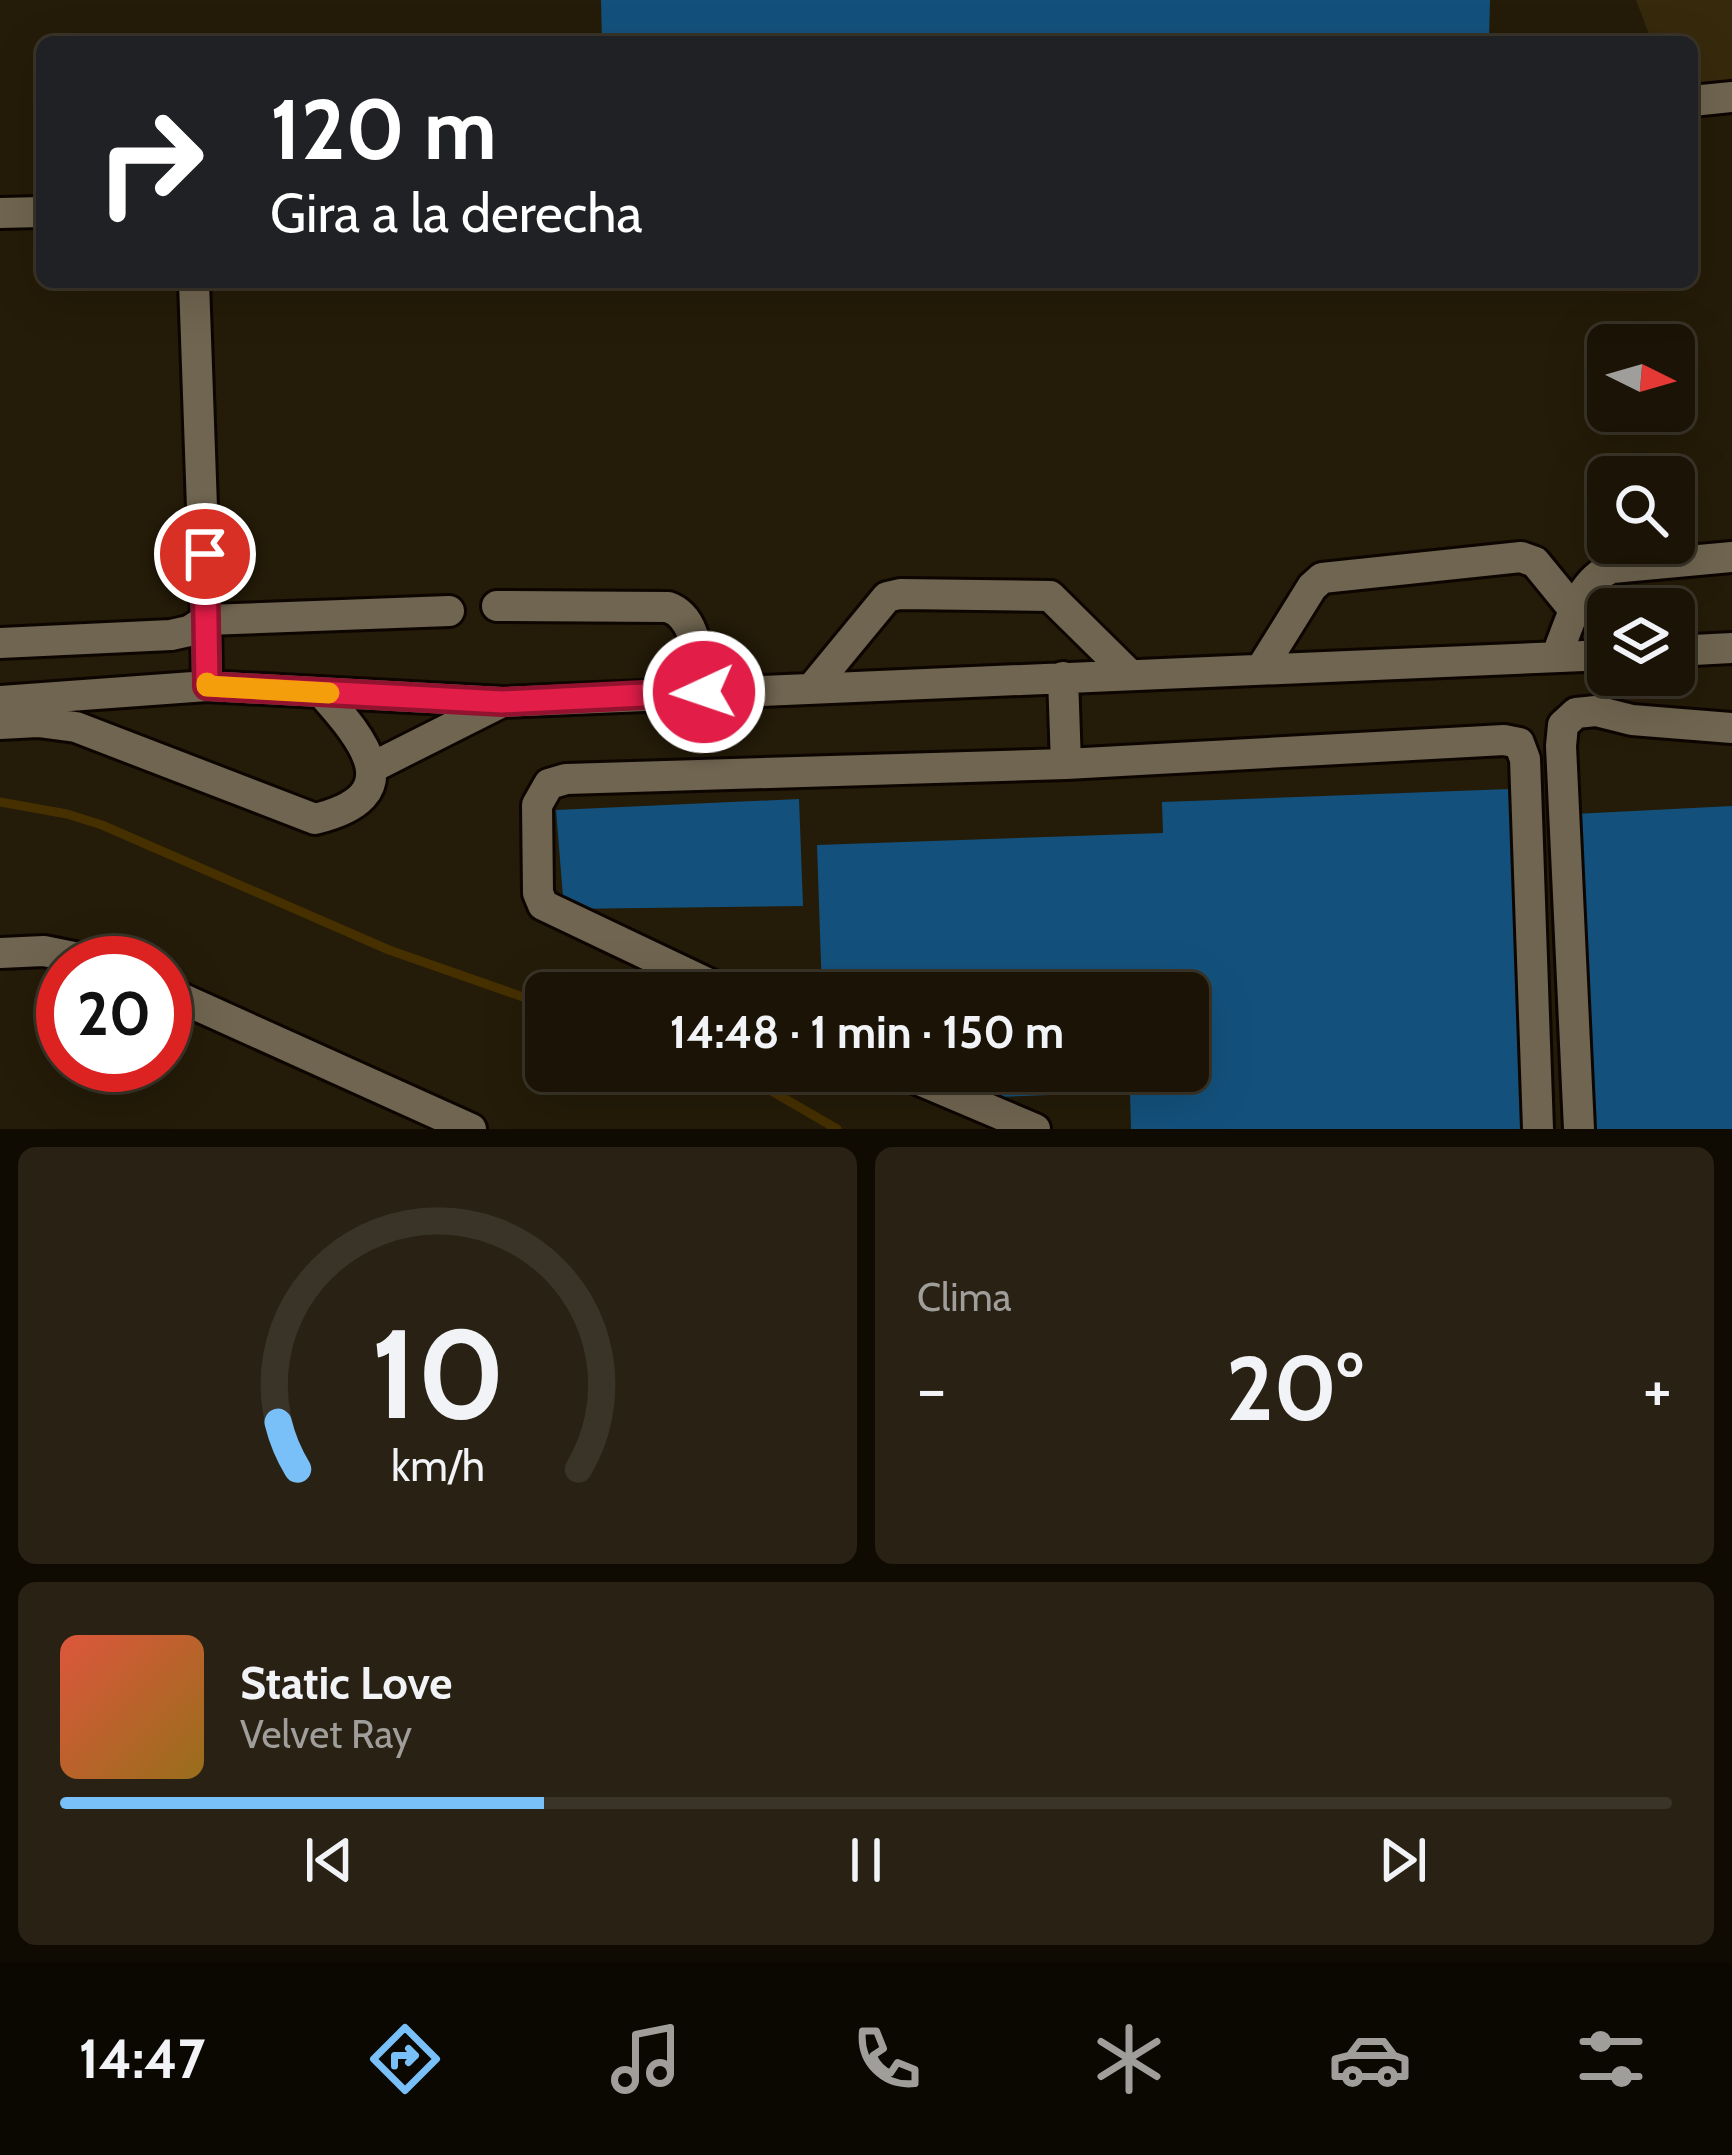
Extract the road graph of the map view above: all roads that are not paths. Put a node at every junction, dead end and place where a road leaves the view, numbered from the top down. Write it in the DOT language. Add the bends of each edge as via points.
graph roads {
  1 [pos="1732,97"];
  2 [pos="1698,100"];
  3 [pos="36,212"];
  4 [pos="0,213"];
  5 [pos="194,288"];
  6 [pos="1732,557"];
  7 [pos="497,606"];
  8 [pos="449,611"];
  9 [pos="1575,611"];
  10 [pos="206,620"];
  11 [pos="0,643"];
  12 [pos="1732,648"];
  13 [pos="1695,650"];
  14 [pos="1587,656"];
  15 [pos="1556,658"];
  16 [pos="1261,669"];
  17 [pos="1129,674"];
  18 [pos="1063,677"];
  19 [pos="207,686"];
  20 [pos="812,688"];
  21 [pos="322,692"];
  22 [pos="704,692"];
  23 [pos="0,701"];
  24 [pos="502,702"];
  25 [pos="0,724"];
  26 [pos="1732,728"];
  27 [pos="1066,764"];
  28 [pos="373,767"];
  29 [pos="36,951"];
  30 [pos="0,953"];
  31 [pos="684,972"];
  32 [pos="192,1003"];
  33 [pos="948,1092"];
  34 [pos="471,1129"];
  35 [pos="1035,1129"];
  36 [pos="1538,1129"];
  37 [pos="1579,1129"];
  1 -- 2 [label="street"];
  3 -- 4 [label="street"];
  5 -- 10 [label="street"];
  6 -- 9 [label="street" via="1612,568 1599,573"];
  7 -- 22 [label="street" via="683,612"];
  8 -- 10 [label="street"];
  9 -- 15 [label="street"];
  9 -- 16 [label="street" via="1521,557 1322,578"];
  10 -- 11 [label="street" via="170,634"];
  10 -- 19 [label="street"];
  12 -- 13 [label="street"];
  14 -- 15 [label="street"];
  15 -- 16 [label="street"];
  16 -- 17 [label="street"];
  17 -- 18 [label="street"];
  17 -- 20 [label="street" via="1050,596 900,595 887,597"];
  18 -- 20 [label="street"];
  18 -- 27 [label="street"];
  19 -- 21 [label="street"];
  19 -- 23 [label="street"];
  20 -- 22 [label="street"];
  21 -- 24 [label="street"];
  21 -- 28 [label="street"];
  22 -- 24 [label="street"];
  24 -- 28 [label="street"];
  25 -- 28 [label="street" via="76,727 315,819 355,801"];
  26 -- 37 [label="street" via="1595,711 1563,725"];
  27 -- 31 [label="street" via="549,784 536,805 543,905"];
  27 -- 36 [label="street" via="1519,743"];
  29 -- 30 [label="street"];
  32 -- 34 [label="street"];
  33 -- 35 [label="street"];
}
